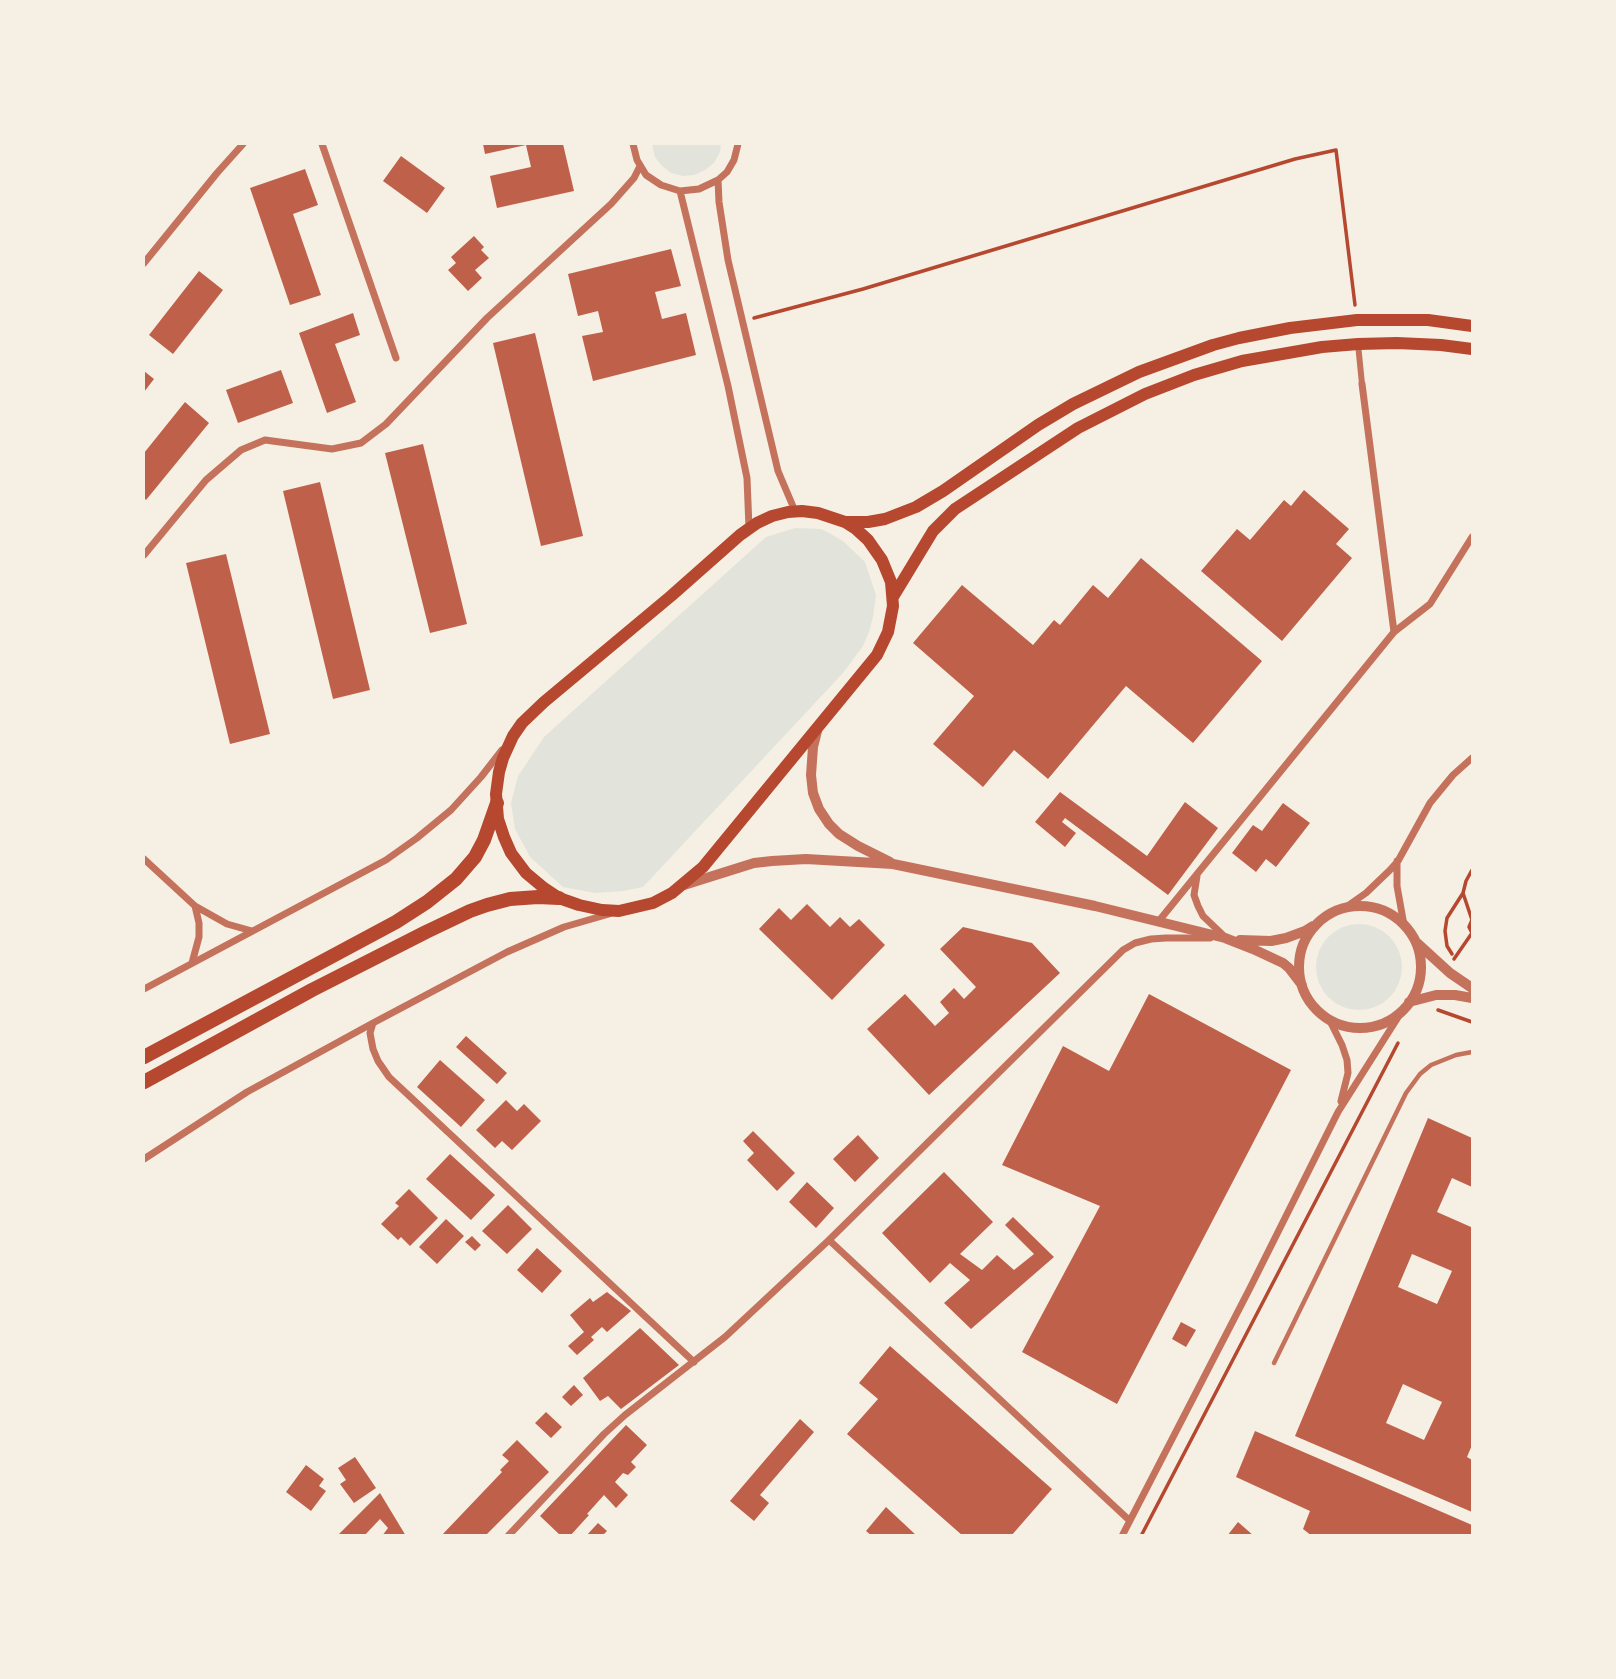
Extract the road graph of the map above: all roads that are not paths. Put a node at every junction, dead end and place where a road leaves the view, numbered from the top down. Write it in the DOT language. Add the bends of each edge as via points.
graph roads {
  1 [pos="243,144"];
  2 [pos="322,144"];
  3 [pos="633,144"];
  4 [pos="738,144"];
  5 [pos="640,166"];
  6 [pos="718,180"];
  7 [pos="680,191"];
  8 [pos="144,263"];
  9 [pos="1472,326"];
  10 [pos="1358,344"];
  11 [pos="1472,349"];
  12 [pos="396,358"];
  13 [pos="1362,384"];
  14 [pos="796,511"];
  15 [pos="845,522"];
  16 [pos="750,528"];
  17 [pos="1472,537"];
  18 [pos="144,553"];
  19 [pos="893,597"];
  20 [pos="1394,632"];
  21 [pos="818,727"];
  22 [pos="513,736"];
  23 [pos="1472,758"];
  24 [pos="497,803"];
  25 [pos="144,859"];
  26 [pos="1398,861"];
  27 [pos="893,864"];
  28 [pos="1198,872"];
  29 [pos="683,885"];
  30 [pos="559,898"];
  31 [pos="195,906"];
  32 [pos="1346,907"];
  33 [pos="619,911"];
  34 [pos="1158,922"];
  35 [pos="1316,924"];
  36 [pos="1404,925"];
  37 [pos="253,931"];
  38 [pos="1227,939"];
  39 [pos="1415,940"];
  40 [pos="192,964"];
  41 [pos="1302,985"];
  42 [pos="1472,988"];
  43 [pos="144,989"];
  44 [pos="1472,998"];
  45 [pos="1409,1002"];
  46 [pos="1402,1011"];
  47 [pos="1329,1019"];
  48 [pos="373,1023"];
  49 [pos="1472,1052"];
  50 [pos="144,1057"];
  51 [pos="144,1082"];
  52 [pos="1338,1112"];
  53 [pos="144,1159"];
  54 [pos="829,1240"];
  55 [pos="695,1362"];
  56 [pos="1275,1363"];
  57 [pos="1129,1520"];
  58 [pos="508,1535"];
  59 [pos="1122,1535"];
  1 -- 8 [label="street"];
  2 -- 12 [label="street"];
  3 -- 5 [label="street"];
  4 -- 6 [label="street" via="734,160"];
  5 -- 7 [label="street" via="655,182"];
  5 -- 18 [label="street" via="611,204 487,318 386,424 361,443 332,449 265,440 241,450 206,480"];
  6 -- 7 [label="street" via="699,190"];
  6 -- 14 [label="street" via="727,260 778,471"];
  7 -- 16 [label="street" via="731,399 747,478"];
  9 -- 15 [label="main road" via="1428,320 1357,320 1265,332 1213,345 1105,387 1064,409 916,507 885,520"];
  10 -- 11 [label="main road"];
  10 -- 13 [label="street"];
  10 -- 19 [label="main road" via="1242,361 1194,375 1100,416 951,512 933,531"];
  13 -- 20 [label="street"];
  14 -- 15 [label="main road"];
  14 -- 16 [label="main road" via="772,516"];
  15 -- 19 [label="main road" via="868,540 882,560"];
  16 -- 22 [label="main road" via="528,716"];
  17 -- 20 [label="street" via="1430,604"];
  19 -- 21 [label="main road" via="888,632 877,655"];
  20 -- 28 [label="street"];
  21 -- 27 [label="street" via="811,775 819,809 839,834"];
  21 -- 29 [label="main road" via="703,867"];
  22 -- 24 [label="main road" via="499,772"];
  22 -- 37 [label="street" via="467,793 417,838 379,864"];
  23 -- 26 [label="street" via="1430,803"];
  24 -- 30 [label="main road" via="511,853 534,881"];
  24 -- 50 [label="highway" via="475,857 427,902"];
  25 -- 31 [label="street"];
  26 -- 32 [label="street"];
  26 -- 36 [label="street"];
  27 -- 29 [label="street" via="772,861"];
  27 -- 34 [label="street"];
  28 -- 34 [label="street"];
  28 -- 38 [label="street" via="1194,895 1198,906"];
  29 -- 33 [label="main road" via="653,903"];
  30 -- 33 [label="main road"];
  30 -- 51 [label="highway" via="510,899 470,911"];
  31 -- 37 [label="street" via="227,924"];
  31 -- 40 [label="street" via="199,937"];
  32 -- 35 [label="street"];
  32 -- 36 [label="street" via="1382,910"];
  33 -- 48 [label="street" via="526,943"];
  34 -- 38 [label="street"];
  35 -- 38 [label="street" via="1271,941"];
  35 -- 41 [label="street" via="1300,957"];
  36 -- 39 [label="street"];
  37 -- 40 [label="street"];
  38 -- 41 [label="street" via="1283,963"];
  38 -- 54 [label="street" via="1151,939 1123,950"];
  39 -- 42 [label="street"];
  39 -- 45 [label="street" via="1421,972"];
  40 -- 43 [label="street"];
  41 -- 47 [label="street" via="1314,1006"];
  44 -- 45 [label="street" via="1436,995"];
  45 -- 46 [label="street"];
  46 -- 47 [label="street" via="1363,1027"];
  46 -- 52 [label="street"];
  47 -- 52 [label="street" via="1348,1066"];
  48 -- 53 [label="street" via="247,1093"];
  48 -- 55 [label="street" via="373,1049 389,1077"];
  49 -- 56 [label="lane" via="1432,1065 1406,1093"];
  52 -- 57 [label="street"];
  54 -- 55 [label="street"];
  54 -- 57 [label="street"];
  55 -- 58 [label="street" via="604,1434"];
  57 -- 59 [label="street"];
}
